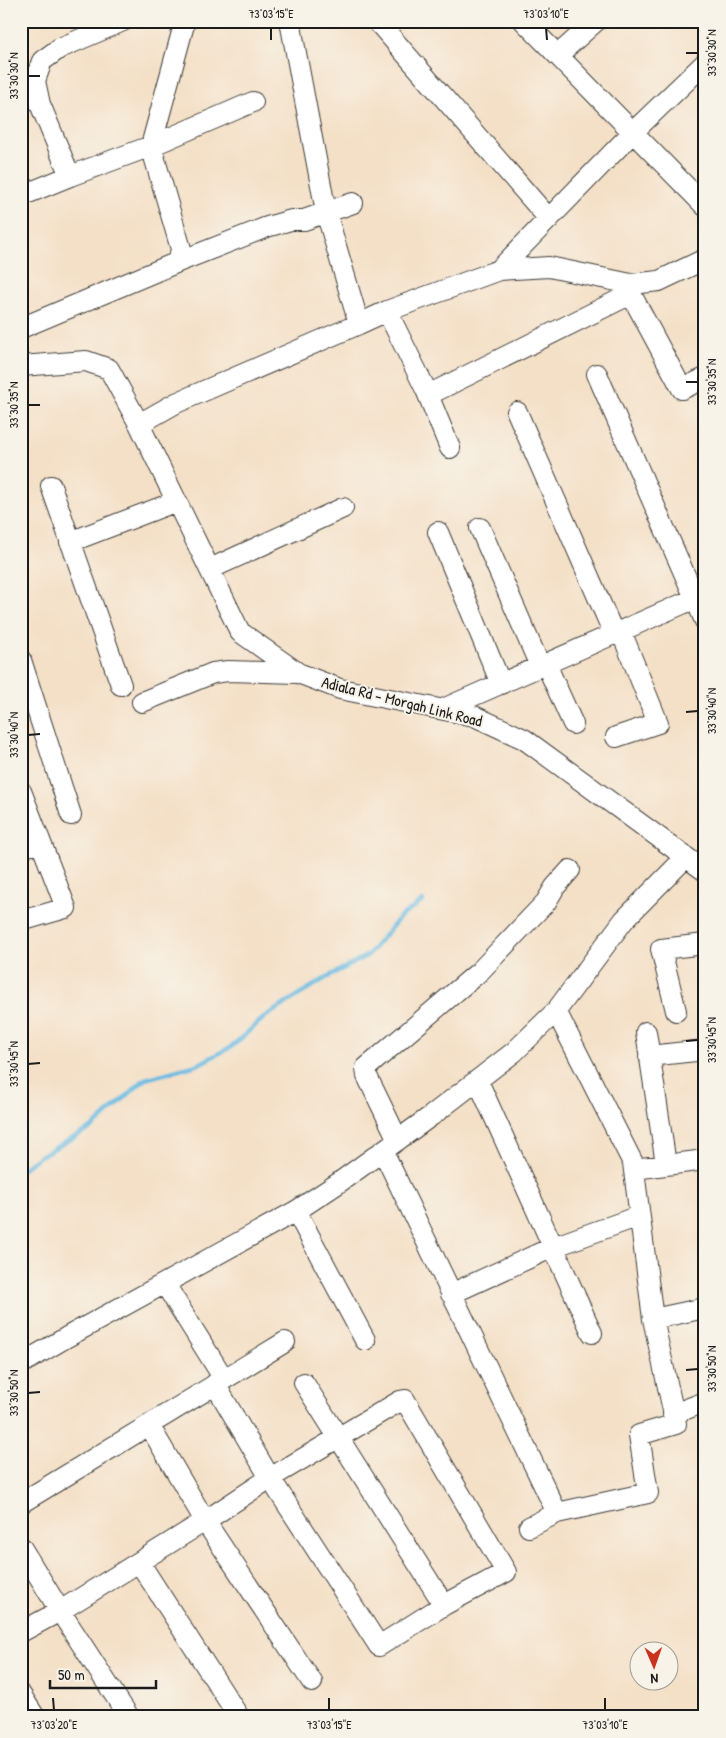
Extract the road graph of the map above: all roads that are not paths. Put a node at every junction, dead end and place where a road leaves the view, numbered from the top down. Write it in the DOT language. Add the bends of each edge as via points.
graph roads {
  1 [pos="123,21"];
  2 [pos="185,21"];
  3 [pos="290,21"];
  4 [pos="377,21"];
  5 [pos="524,21"];
  6 [pos="596,21"];
  7 [pos="558,55"];
  8 [pos="705,63"];
  9 [pos="253,102"];
  10 [pos="633,132"];
  11 [pos="150,146"];
  12 [pos="70,176"];
  13 [pos="21,196"];
  14 [pos="353,203"];
  15 [pos="705,206"];
  16 [pos="326,212"];
  17 [pos="549,219"];
  18 [pos="705,259"];
  19 [pos="178,262"];
  20 [pos="499,270"];
  21 [pos="628,288"];
  22 [pos="387,311"];
  23 [pos="360,324"];
  24 [pos="21,328"];
  25 [pos="21,366"];
  26 [pos="597,374"];
  27 [pos="705,378"];
  28 [pos="428,395"];
  29 [pos="517,412"];
  30 [pos="139,424"];
  31 [pos="450,448"];
  32 [pos="51,486"];
  33 [pos="177,501"];
  34 [pos="343,508"];
  35 [pos="480,528"];
  36 [pos="438,532"];
  37 [pos="70,542"];
  38 [pos="210,569"];
  39 [pos="699,596"];
  40 [pos="705,621"];
  41 [pos="617,632"];
  42 [pos="21,660"];
  43 [pos="543,665"];
  44 [pos="298,673"];
  45 [pos="501,684"];
  46 [pos="121,685"];
  47 [pos="27,698"];
  48 [pos="142,702"];
  49 [pos="443,709"];
  50 [pos="573,724"];
  51 [pos="616,737"];
  52 [pos="21,791"];
  53 [pos="71,815"];
  54 [pos="40,842"];
  55 [pos="21,848"];
  56 [pos="685,858"];
  57 [pos="570,870"];
  58 [pos="705,871"];
  59 [pos="21,921"];
  60 [pos="705,944"];
  61 [pos="556,1011"];
  62 [pos="676,1011"];
  63 [pos="646,1032"];
  64 [pos="705,1050"];
  65 [pos="649,1056"];
  66 [pos="478,1081"];
  67 [pos="391,1146"];
  68 [pos="705,1160"];
  69 [pos="666,1164"];
  70 [pos="634,1169"];
  71 [pos="296,1211"];
  72 [pos="639,1216"];
  73 [pos="553,1247"];
  74 [pos="165,1284"];
  75 [pos="452,1294"];
  76 [pos="705,1308"];
  77 [pos="653,1319"];
  78 [pos="592,1333"];
  79 [pos="365,1340"];
  80 [pos="285,1342"];
  81 [pos="21,1364"];
  82 [pos="220,1382"];
  83 [pos="304,1382"];
  84 [pos="705,1402"];
  85 [pos="673,1414"];
  86 [pos="149,1425"];
  87 [pos="337,1437"];
  88 [pos="270,1478"];
  89 [pos="21,1503"];
  90 [pos="557,1513"];
  91 [pos="206,1521"];
  92 [pos="529,1527"];
  93 [pos="21,1547"];
  94 [pos="139,1562"];
  95 [pos="444,1605"];
  96 [pos="60,1612"];
  97 [pos="21,1632"];
  98 [pos="312,1682"];
  99 [pos="21,1695"];
  100 [pos="35,1717"];
  101 [pos="129,1717"];
  102 [pos="239,1717"];
  1 -- 12 [label="street" via="60,48 42,61 35,81 40,104"];
  2 -- 11 [label="street"];
  3 -- 16 [label="street"];
  4 -- 17 [label="street"];
  5 -- 7 [label="street"];
  6 -- 7 [label="street"];
  7 -- 10 [label="street"];
  8 -- 10 [label="street"];
  9 -- 11 [label="street"];
  10 -- 15 [label="street"];
  10 -- 17 [label="street"];
  11 -- 12 [label="street"];
  11 -- 19 [label="street" via="181,249"];
  12 -- 13 [label="street"];
  14 -- 16 [label="street"];
  16 -- 19 [label="street" via="267,227"];
  16 -- 23 [label="street"];
  17 -- 20 [label="street"];
  18 -- 21 [label="street" via="659,281 631,284"];
  19 -- 24 [label="street"];
  20 -- 21 [label="street" via="549,267"];
  20 -- 22 [label="street"];
  21 -- 27 [label="street" via="682,389"];
  21 -- 28 [label="street"];
  22 -- 23 [label="street"];
  22 -- 28 [label="street"];
  23 -- 30 [label="street" via="176,403"];
  25 -- 30 [label="street, Adiala Rd - Morgah Link Road" via="86,361 109,368"];
  26 -- 39 [label="street"];
  28 -- 31 [label="street"];
  29 -- 41 [label="street"];
  30 -- 33 [label="street, Adiala Rd - Morgah Link Road"];
  32 -- 37 [label="street"];
  33 -- 37 [label="street"];
  33 -- 38 [label="street, Adiala Rd - Morgah Link Road"];
  34 -- 38 [label="street"];
  35 -- 43 [label="street"];
  36 -- 45 [label="street"];
  37 -- 46 [label="street"];
  38 -- 44 [label="street, Adiala Rd - Morgah Link Road" via="240,632"];
  39 -- 40 [label="street"];
  39 -- 41 [label="street"];
  41 -- 43 [label="street"];
  41 -- 51 [label="street" via="658,723"];
  42 -- 47 [label="street"];
  43 -- 45 [label="street"];
  43 -- 50 [label="street"];
  44 -- 48 [label="street" via="213,673"];
  44 -- 49 [label="street, Adiala Rd - Morgah Link Road" via="340,689"];
  45 -- 49 [label="street"];
  47 -- 53 [label="street"];
  49 -- 56 [label="street, Adiala Rd - Morgah Link Road" via="474,716 524,739"];
  52 -- 54 [label="street"];
  54 -- 55 [label="street"];
  54 -- 59 [label="street" via="66,908"];
  56 -- 58 [label="street, Adiala Rd - Morgah Link Road"];
  56 -- 61 [label="street" via="624,920"];
  57 -- 67 [label="street" via="546,902 480,971 366,1068"];
  60 -- 62 [label="street" via="661,949"];
  61 -- 66 [label="street"];
  61 -- 70 [label="street"];
  63 -- 65 [label="street"];
  64 -- 65 [label="street"];
  65 -- 69 [label="street"];
  66 -- 67 [label="street"];
  66 -- 73 [label="street"];
  67 -- 71 [label="street"];
  67 -- 75 [label="street"];
  68 -- 69 [label="street"];
  69 -- 70 [label="street"];
  70 -- 72 [label="street"];
  71 -- 74 [label="street"];
  71 -- 79 [label="street"];
  72 -- 73 [label="street"];
  72 -- 77 [label="street"];
  73 -- 75 [label="street"];
  73 -- 78 [label="street"];
  74 -- 81 [label="street"];
  74 -- 82 [label="street"];
  75 -- 90 [label="street"];
  76 -- 77 [label="street"];
  77 -- 85 [label="street"];
  80 -- 82 [label="street"];
  82 -- 86 [label="street"];
  82 -- 88 [label="street"];
  83 -- 87 [label="street"];
  84 -- 85 [label="street"];
  85 -- 90 [label="street" via="676,1424 640,1435 648,1492"];
  86 -- 89 [label="street"];
  86 -- 91 [label="street"];
  87 -- 88 [label="street"];
  87 -- 95 [label="street"];
  87 -- 95 [label="street" via="400,1401 405,1400 408,1404 506,1572"];
  88 -- 91 [label="street"];
  88 -- 95 [label="street" via="379,1646"];
  90 -- 92 [label="street"];
  91 -- 94 [label="street"];
  91 -- 98 [label="street"];
  93 -- 96 [label="street"];
  94 -- 96 [label="street"];
  94 -- 102 [label="street"];
  96 -- 97 [label="street"];
  96 -- 101 [label="street"];
  99 -- 100 [label="street"];
}
